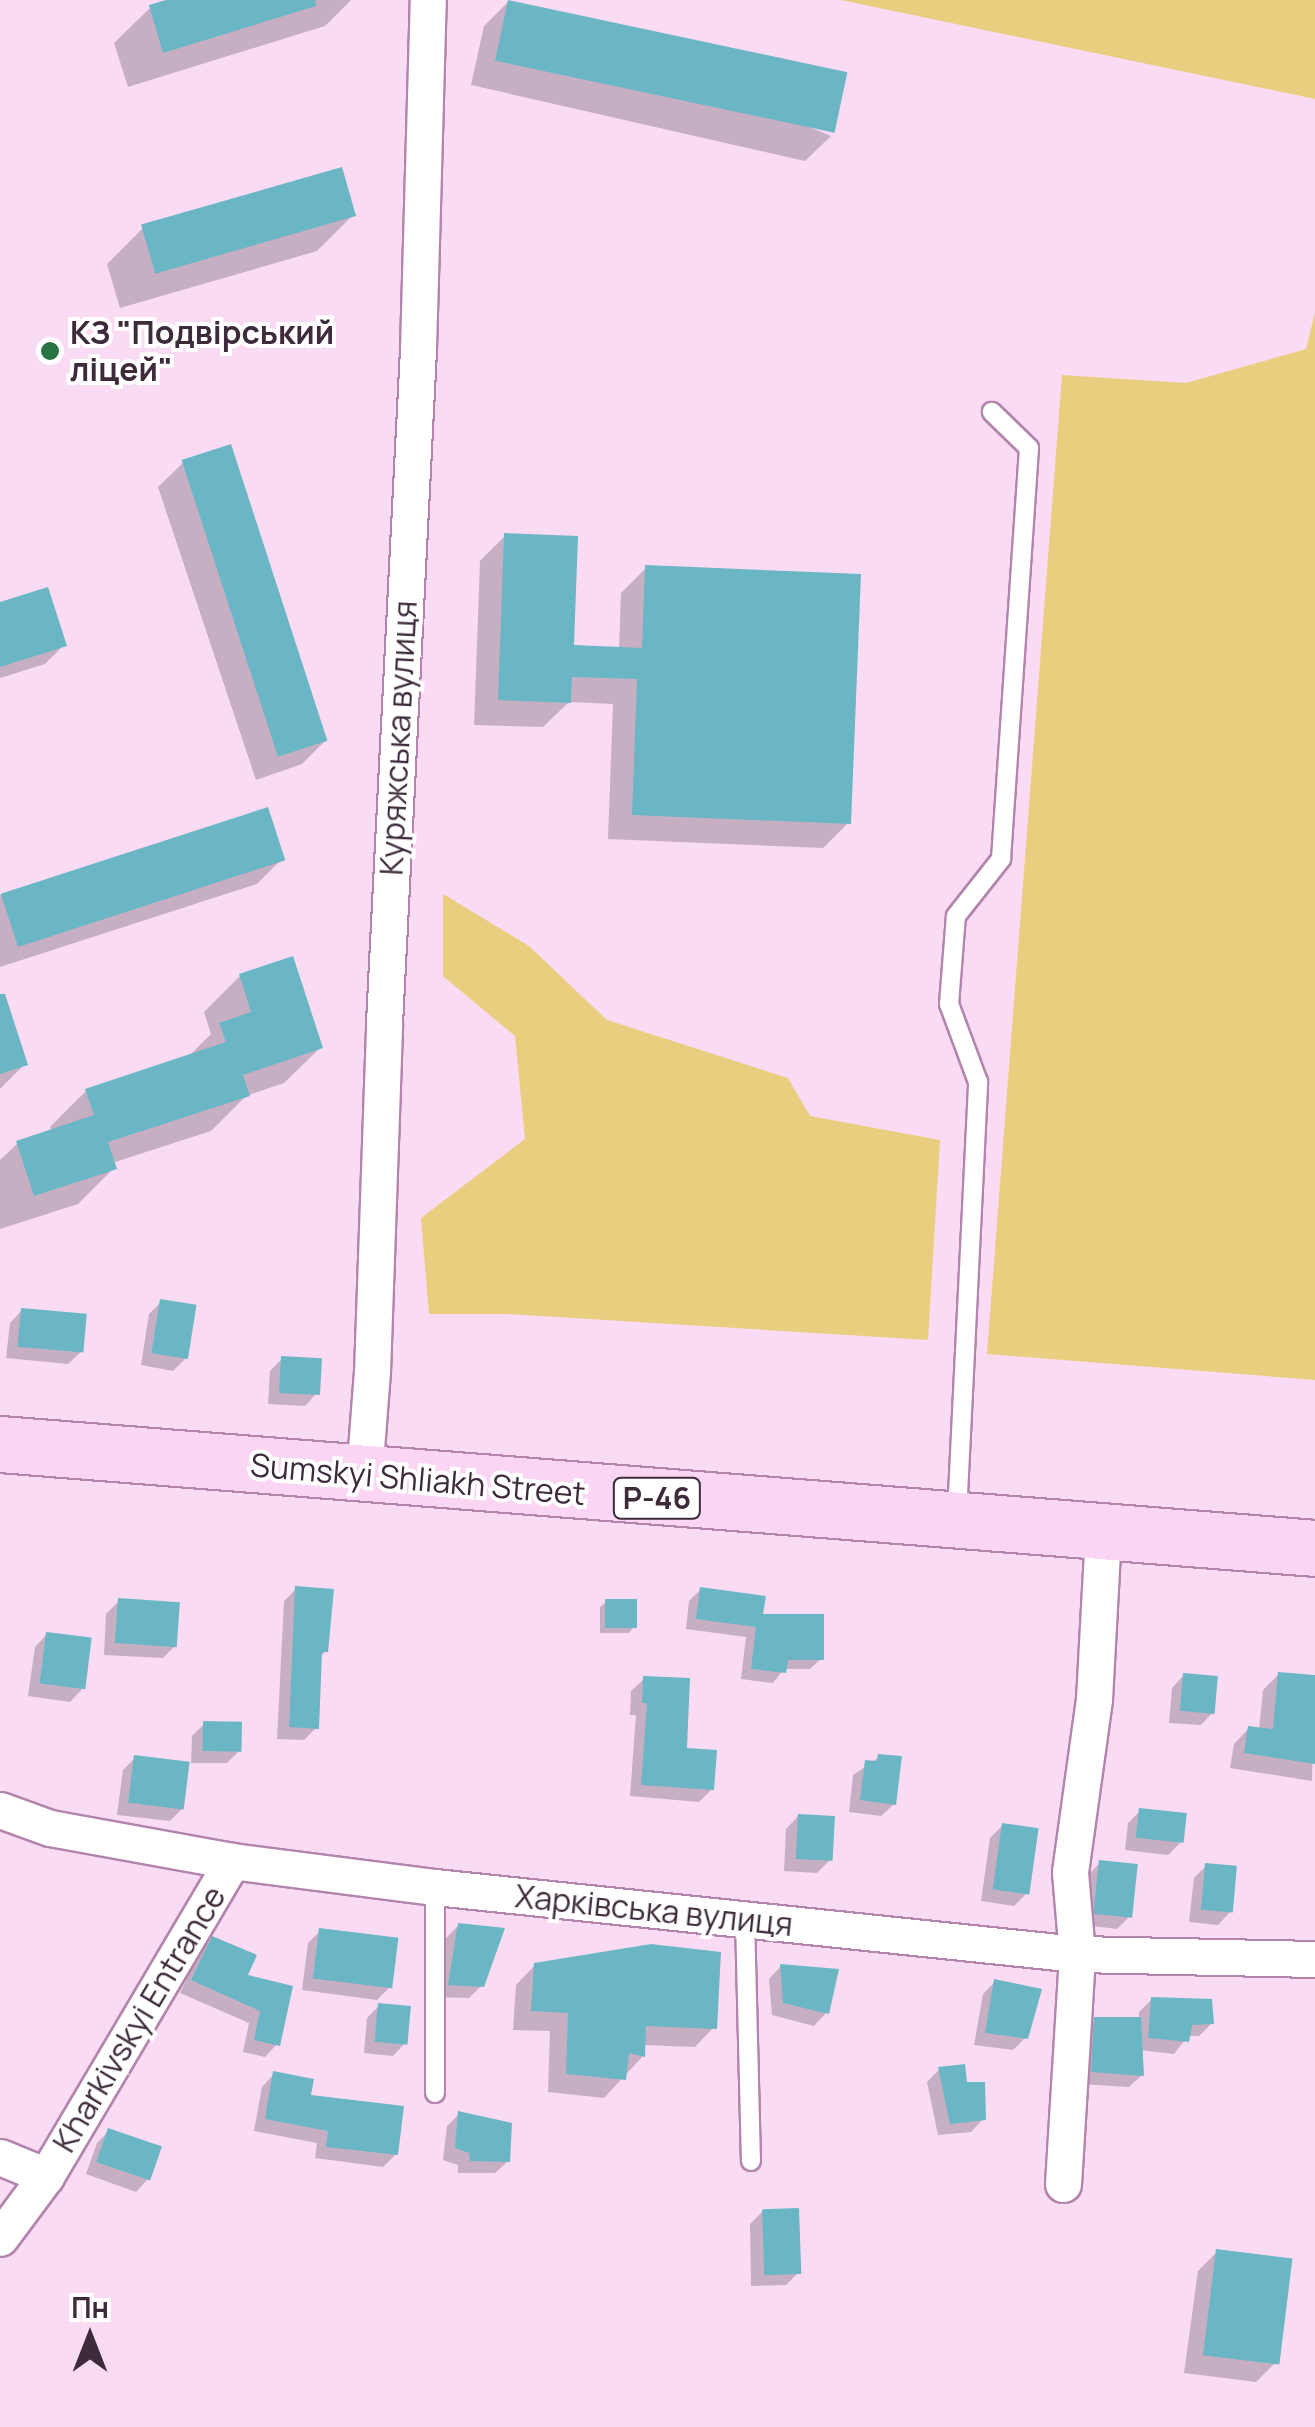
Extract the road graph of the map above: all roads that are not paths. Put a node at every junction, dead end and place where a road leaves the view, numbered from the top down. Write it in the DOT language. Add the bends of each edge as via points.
graph roads {
  1 [pos="428,0"];
  2 [pos="992,412"];
  3 [pos="0,1444"];
  4 [pos="364,1475"];
  5 [pos="957,1521"];
  6 [pos="1103,1534"];
  7 [pos="1315,1548"];
  8 [pos="0,1810"];
  9 [pos="232,1862"];
  10 [pos="436,1887"];
  11 [pos="745,1918"];
  12 [pos="1077,1954"];
  13 [pos="1315,1959"];
  14 [pos="434,2093"];
  15 [pos="0,2157"];
  16 [pos="750,2161"];
  17 [pos="46,2176"];
  18 [pos="1064,2184"];
  19 [pos="0,2238"];
  1 -- 4 [label="street, Куряжська вулиця" via="418,349"];
  2 -- 5 [label="lane" via="1028,448 1001,860 956,916 948,1004 978,1082"];
  3 -- 4 [label="main road, Sumskyi Shliakh Street / Р-46"];
  4 -- 5 [label="main road, Sumskyi Shliakh Street / Р-46"];
  5 -- 6 [label="main road, Sumskyi Shliakh Street / Р-46"];
  6 -- 7 [label="main road, Sumskyi Shliakh Street / Р-46"];
  6 -- 12 [label="street" via="1094,1700 1070,1872"];
  8 -- 9 [label="street, Харківська вулиця" via="50,1828"];
  9 -- 10 [label="street, Харківська вулиця"];
  9 -- 17 [label="street, Kharkivskyi Entrance"];
  10 -- 11 [label="street, Харківська вулиця"];
  10 -- 14 [label="lane"];
  11 -- 12 [label="street, Харківська вулиця"];
  11 -- 16 [label="lane"];
  12 -- 13 [label="street, Харківська вулиця"];
  12 -- 18 [label="street"];
  15 -- 17 [label="street, Kharkivskyi Entrance"];
  17 -- 19 [label="street, Kharkivskyi Entrance"];
}
